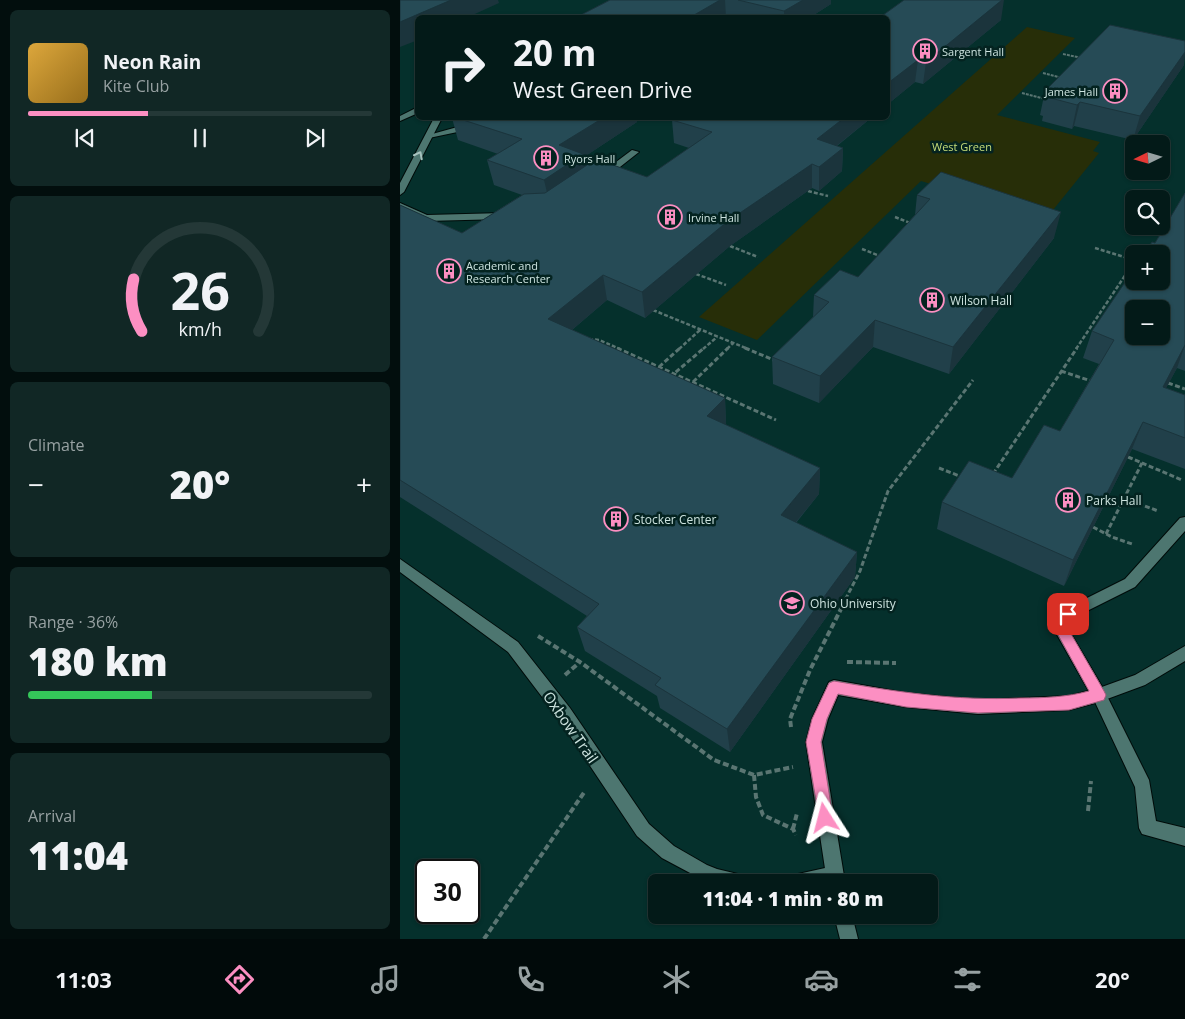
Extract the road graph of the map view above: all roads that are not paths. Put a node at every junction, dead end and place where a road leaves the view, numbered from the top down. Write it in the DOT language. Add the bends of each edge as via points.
graph roads {
  1 [pos="415,111"];
  2 [pos="400,119"];
  3 [pos="437,120"];
  4 [pos="480,120"];
  5 [pos="429,136"];
  6 [pos="635,152"];
  7 [pos="595,181"];
  8 [pos="400,192"];
  9 [pos="400,206"];
  10 [pos="518,215"];
  11 [pos="1185,522"];
  12 [pos="400,565"];
  13 [pos="1185,652"];
  14 [pos="1099,695"];
  15 [pos="1185,837"];
  16 [pos="709,874"];
  17 [pos="834,874"];
  18 [pos="845,924"];
  19 [pos="849,939"];
  1 -- 2 [label="street"];
  3 -- 5 [label="street"];
  4 -- 5 [label="street" via="464,128"];
  8 -- 5 [label="street, one-way"];
  6 -- 7 [label="street"];
  9 -- 10 [label="street" via="432,218"];
  11 -- 14 [label="street" via="1130,583 1068,614 1064,622 1063,633"];
  12 -- 16 [label="street, Oxbow Trail" via="513,647 564,713 643,830 668,852"];
  13 -- 14 [label="street" via="1140,680"];
  14 -- 15 [label="street" via="1144,786 1148,828"];
  14 -- 17 [label="street" via="1069,703 978,706 906,700 834,687 814,742"];
  18 -- 19 [label="street"];
}
